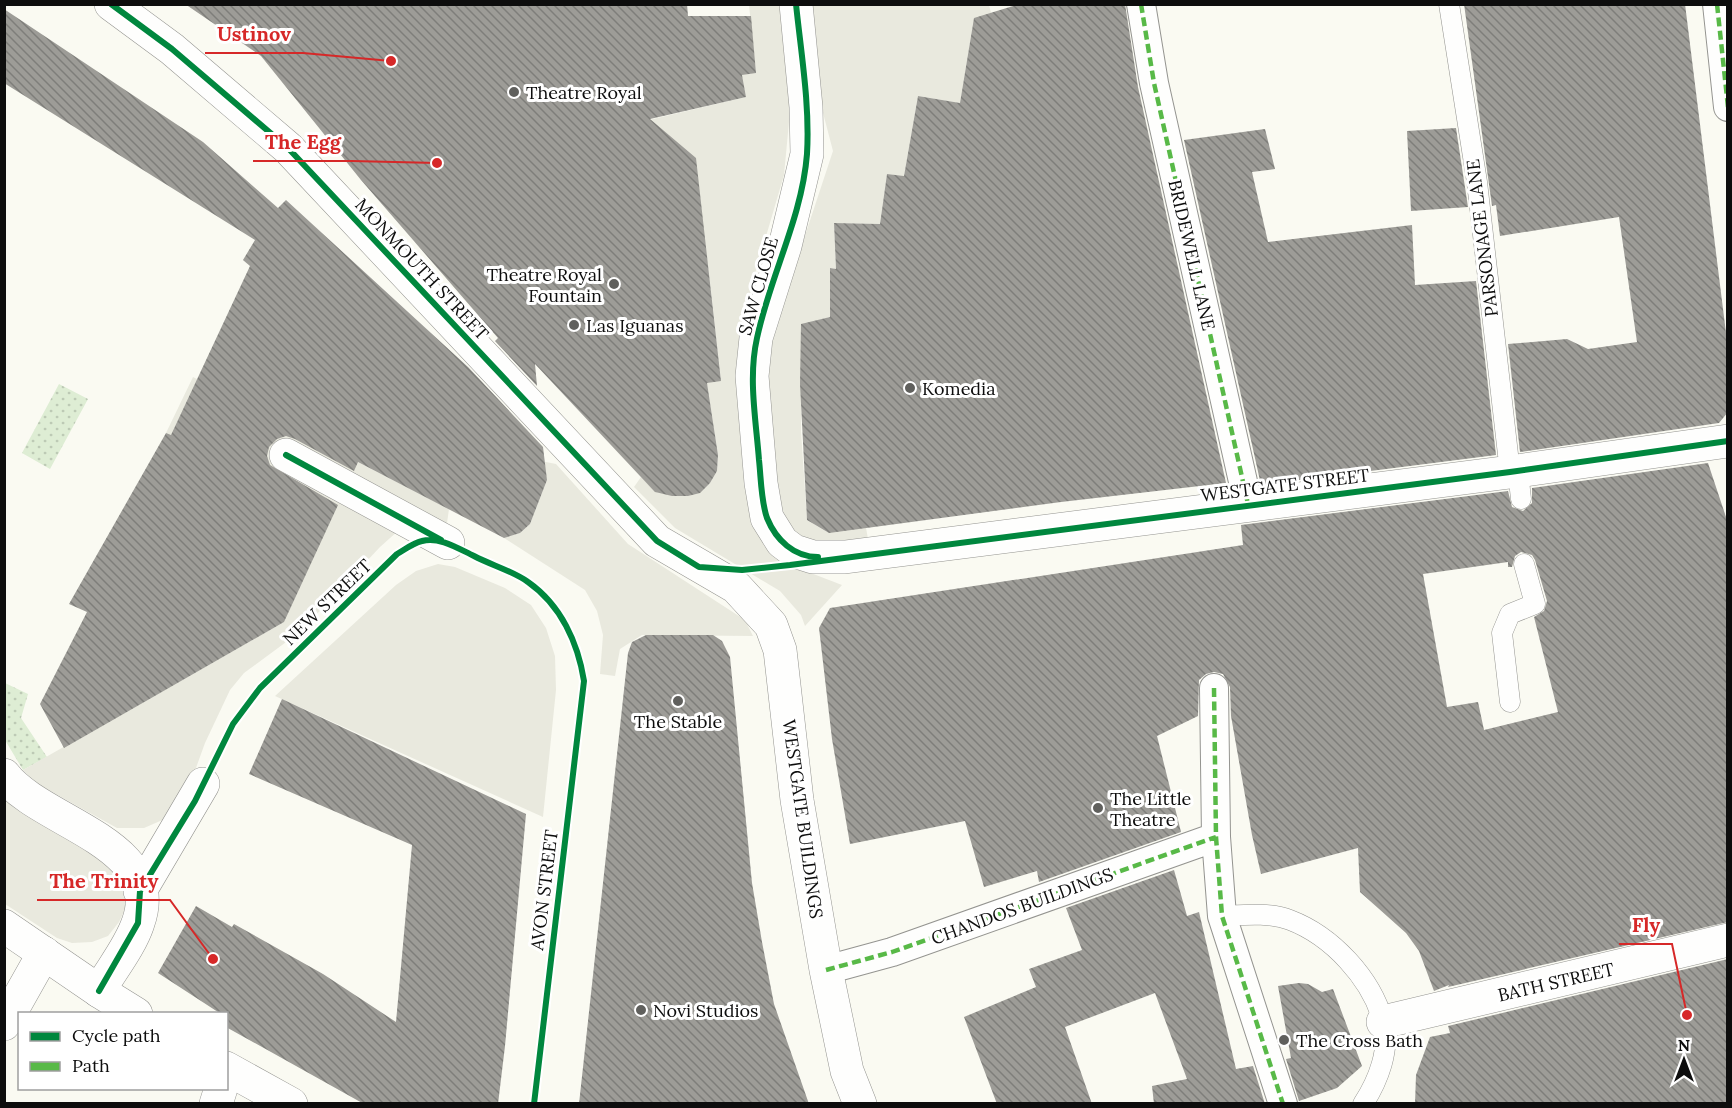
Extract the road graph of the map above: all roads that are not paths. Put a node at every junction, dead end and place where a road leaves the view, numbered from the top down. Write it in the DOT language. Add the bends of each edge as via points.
graph roads {
  1 [pos="111,4"];
  2 [pos="796,4"];
  3 [pos="1141,4"];
  4 [pos="1449,4"];
  5 [pos="1717,4"];
  6 [pos="1728,107"];
  7 [pos="1728,441"];
  8 [pos="286,455"];
  9 [pos="1516,481"];
  10 [pos="1248,504"];
  11 [pos="448,543"];
  12 [pos="845,557"];
  13 [pos="1524,564"];
  14 [pos="699,567"];
  15 [pos="1214,688"];
  16 [pos="1510,702"];
  17 [pos="4,775"];
  18 [pos="199,792"];
  19 [pos="1216,837"];
  20 [pos="140,891"];
  21 [pos="1222,916"];
  22 [pos="4,926"];
  23 [pos="1728,940"];
  24 [pos="45,953"];
  25 [pos="826,970"];
  26 [pos="99,991"];
  27 [pos="133,1012"];
  28 [pos="1383,1022"];
  29 [pos="4,1024"];
  30 [pos="228,1077"];
  31 [pos="291,1104"];
  32 [pos="860,1104"];
  33 [pos="1282,1104"];
  34 [pos="1363,1104"];
  1 -- 14 [label="street, MONMOUTH STREET" via="172,49 288,148 657,541"];
  2 -- 12 [label="street, SAW CLOSE" via="807,154 788,236 756,338 752,376 761,483 767,518 782,542 813,557"];
  3 -- 10 [label="street, BRIDEWELL LANE" via="1154,83"];
  4 -- 9 [label="lane, PARSONAGE LANE"];
  5 -- 6 [label="street"];
  7 -- 9 [label="street, WESTGATE STREET"];
  8 -- 11 [label="street"];
  9 -- 10 [label="street, WESTGATE STREET"];
  10 -- 12 [label="street, WESTGATE STREET"];
  13 -- 16 [label="lane" via="1535,604 1510,614 1502,633"];
  14 -- 25 [label="street, WESTGATE BUILDINGS" via="736,588 759,610 771,625 780,650 797,800"];
  15 -- 19 [label="street"];
  17 -- 20 [label="street" via="22,794 106,842 129,863"];
  18 -- 20 [label="street"];
  19 -- 21 [label="street"];
  19 -- 25 [label="street, CHANDOS BUILDINGS" via="892,952"];
  20 -- 26 [label="street" via="138,923"];
  21 -- 28 [label="lane" via="1252,914 1289,919 1325,940 1348,960 1367,985"];
  21 -- 33 [label="street"];
  22 -- 24 [label="street"];
  23 -- 28 [label="street, BATH STREET"];
  24 -- 26 [label="street"];
  24 -- 29 [label="street"];
  25 -- 32 [label="street, WESTGATE BUILDINGS" via="847,1071"];
  26 -- 27 [label="street"];
  28 -- 34 [label="lane" via="1384,1051 1374,1087"];
  30 -- 31 [label="street"];
}
